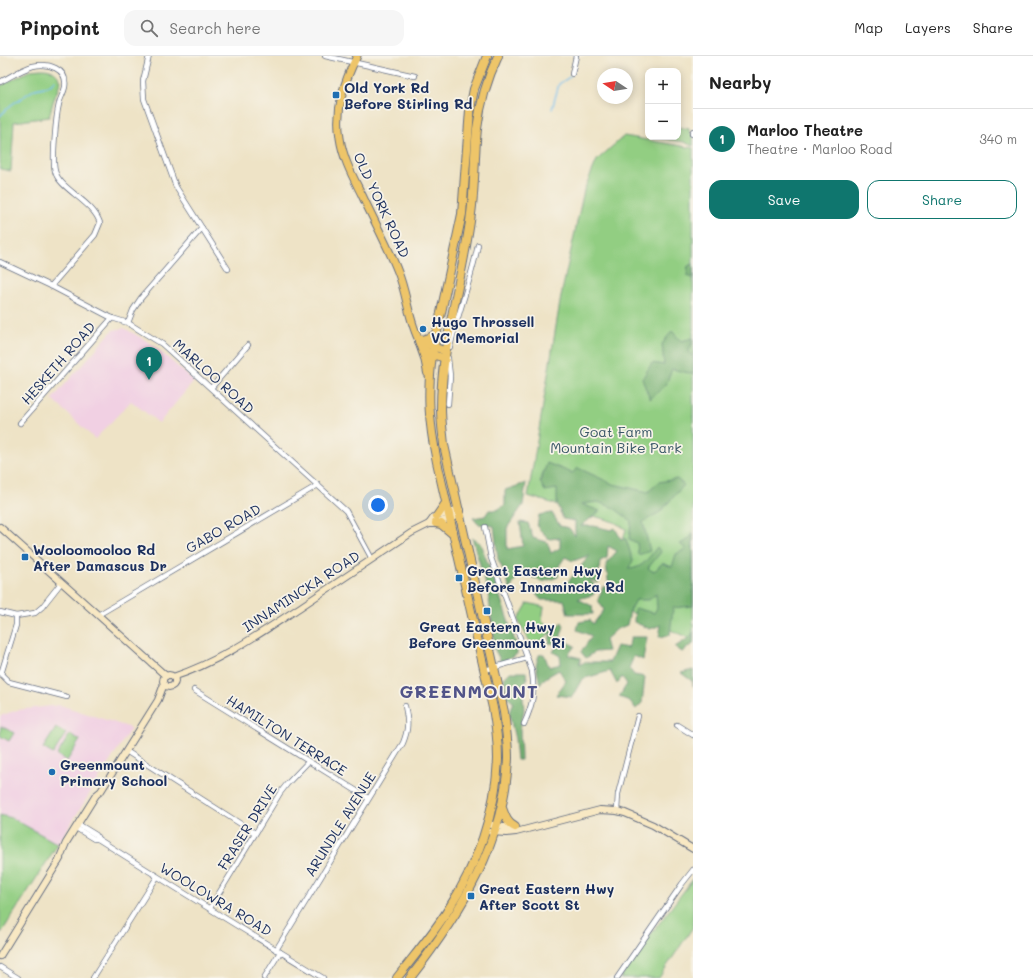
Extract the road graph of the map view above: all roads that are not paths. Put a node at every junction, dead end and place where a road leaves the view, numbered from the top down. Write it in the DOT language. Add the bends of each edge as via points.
graph roads {
  1 [pos="149,56"];
  2 [pos="325,56"];
  3 [pos="487,56"];
  4 [pos="498,56"];
  5 [pos="576,56"];
  6 [pos="355,59"];
  7 [pos="572,74"];
  8 [pos="415,76"];
  9 [pos="0,82"];
  10 [pos="202,228"];
  11 [pos="478,245"];
  12 [pos="0,262"];
  13 [pos="228,269"];
  14 [pos="50,286"];
  15 [pos="112,318"];
  16 [pos="128,323"];
  17 [pos="437,331"];
  18 [pos="419,341"];
  19 [pos="248,345"];
  20 [pos="433,351"];
  21 [pos="445,354"];
  22 [pos="211,388"];
  23 [pos="429,388"];
  24 [pos="445,390"];
  25 [pos="448,404"];
  26 [pos="20,424"];
  27 [pos="318,485"];
  28 [pos="446,503"];
  29 [pos="460,513"];
  30 [pos="449,516"];
  31 [pos="434,521"];
  32 [pos="0,527"];
  33 [pos="485,527"];
  34 [pos="453,534"];
  35 [pos="372,559"];
  36 [pos="61,583"];
  37 [pos="0,612"];
  38 [pos="98,615"];
  39 [pos="16,616"];
  40 [pos="527,658"];
  41 [pos="494,667"];
  42 [pos="485,670"];
  43 [pos="1,673"];
  44 [pos="174,678"];
  45 [pos="165,681"];
  46 [pos="194,690"];
  47 [pos="67,697"];
  48 [pos="405,706"];
  49 [pos="638,716"];
  50 [pos="524,724"];
  51 [pos="677,725"];
  52 [pos="693,735"];
  53 [pos="126,751"];
  54 [pos="308,762"];
  55 [pos="368,798"];
  56 [pos="501,807"];
  57 [pos="617,811"];
  58 [pos="79,827"];
  59 [pos="486,827"];
  60 [pos="516,827"];
  61 [pos="525,829"];
  62 [pos="495,830"];
  63 [pos="255,832"];
  64 [pos="693,849"];
  65 [pos="693,870"];
  66 [pos="157,877"];
  67 [pos="210,908"];
  68 [pos="278,951"];
  69 [pos="0,956"];
  70 [pos="0,967"];
  71 [pos="18,978"];
  72 [pos="93,978"];
  73 [pos="264,978"];
  74 [pos="322,978"];
  75 [pos="397,978"];
  76 [pos="410,978"];
  77 [pos="617,978"];
  1 -- 10 [label="street" via="143,81 144,99 176,187"];
  2 -- 6 [label="street"];
  3 -- 17 [label="highway" via="474,89 470,110 462,214"];
  4 -- 21 [label="highway" via="491,70 480,111 471,214"];
  5 -- 7 [label="street"];
  6 -- 8 [label="street"];
  6 -- 18 [label="main road, OLD YORK ROAD" via="344,87 339,113 342,146 349,170 399,274"];
  9 -- 14 [label="street" via="27,68 40,65 56,67 63,74 65,87 56,117 55,172 60,181 94,211 100,223 95,235"];
  10 -- 13 [label="street"];
  10 -- 16 [label="street" via="141,298"];
  11 -- 24 [label="street" via="454,328 448,364 450,376"];
  12 -- 14 [label="street, MARLOO ROAD"];
  14 -- 15 [label="street, MARLOO ROAD"];
  15 -- 16 [label="street, MARLOO ROAD"];
  15 -- 26 [label="street, HESKETH ROAD"];
  16 -- 22 [label="street, MARLOO ROAD" via="162,344"];
  17 -- 18 [label="highway" via="434,336"];
  17 -- 20 [label="highway"];
  18 -- 20 [label="main road" via="425,342"];
  18 -- 23 [label="highway" via="427,367"];
  19 -- 22 [label="street"];
  20 -- 21 [label="main road"];
  20 -- 23 [label="highway"];
  21 -- 24 [label="highway"];
  22 -- 27 [label="street, MARLOO ROAD"];
  23 -- 24 [label="street"];
  23 -- 28 [label="highway" via="430,431"];
  24 -- 25 [label="street"];
  24 -- 29 [label="highway" via="440,410 444,445"];
  27 -- 35 [label="street, MARLOO ROAD" via="346,511"];
  27 -- 38 [label="street, GABO ROAD"];
  28 -- 30 [label="highway"];
  28 -- 31 [label="highway"];
  29 -- 30 [label="main road, INNAMINCKA ROAD"];
  29 -- 41 [label="highway"];
  30 -- 31 [label="main road, INNAMINCKA ROAD"];
  30 -- 34 [label="highway"];
  31 -- 34 [label="highway"];
  31 -- 35 [label="main road, INNAMINCKA ROAD"];
  32 -- 36 [label="main road"];
  33 -- 40 [label="street" via="491,558"];
  34 -- 42 [label="highway"];
  35 -- 44 [label="main road, INNAMINCKA ROAD" via="217,659 182,677"];
  36 -- 38 [label="main road"];
  36 -- 39 [label="street" via="35,613"];
  37 -- 39 [label="street"];
  38 -- 45 [label="main road" via="159,671"];
  39 -- 43 [label="street" via="16,625"];
  40 -- 41 [label="street"];
  40 -- 50 [label="street" via="532,671 534,699"];
  41 -- 42 [label="street"];
  41 -- 56 [label="highway" via="504,712 507,745"];
  42 -- 59 [label="highway" via="495,720 498,758 493,800"];
  43 -- 47 [label="street" via="9,682"];
  44 -- 45 [label="main road" via="170,675"];
  44 -- 45 [label="main road, INNAMINCKA ROAD" via="173,685"];
  45 -- 53 [label="main road" via="162,696"];
  46 -- 54 [label="street, HAMILTON TERRACE"];
  48 -- 55 [label="street, ARUNDLE AVENUE" via="408,722 403,743"];
  49 -- 57 [label="street" via="618,794"];
  51 -- 52 [label="street"];
  53 -- 58 [label="main road" via="96,795"];
  53 -- 63 [label="street"];
  54 -- 55 [label="street, HAMILTON TERRACE"];
  54 -- 63 [label="street, FRASER DRIVE" via="287,784"];
  55 -- 68 [label="street, ARUNDLE AVENUE"];
  56 -- 60 [label="highway" via="506,820"];
  56 -- 62 [label="highway"];
  57 -- 61 [label="main road" via="600,810"];
  57 -- 64 [label="main road" via="653,825"];
  58 -- 66 [label="street, WOOLOWRA ROAD" via="96,835 98,839"];
  58 -- 69 [label="main road" via="66,843 58,862"];
  59 -- 62 [label="main road"];
  59 -- 75 [label="highway" via="473,863 455,898"];
  60 -- 61 [label="main road"];
  60 -- 62 [label="main road"];
  61 -- 62 [label="main road" via="506,833"];
  62 -- 76 [label="highway" via="478,873 459,909"];
  63 -- 67 [label="street, FRASER DRIVE"];
  65 -- 77 [label="street"];
  66 -- 67 [label="street, WOOLOWRA ROAD"];
  66 -- 72 [label="street"];
  67 -- 68 [label="street, WOOLOWRA ROAD"];
  68 -- 73 [label="street, ARUNDLE AVENUE"];
  68 -- 74 [label="street, WOOLOWRA ROAD"];
  70 -- 71 [label="street"];
}
